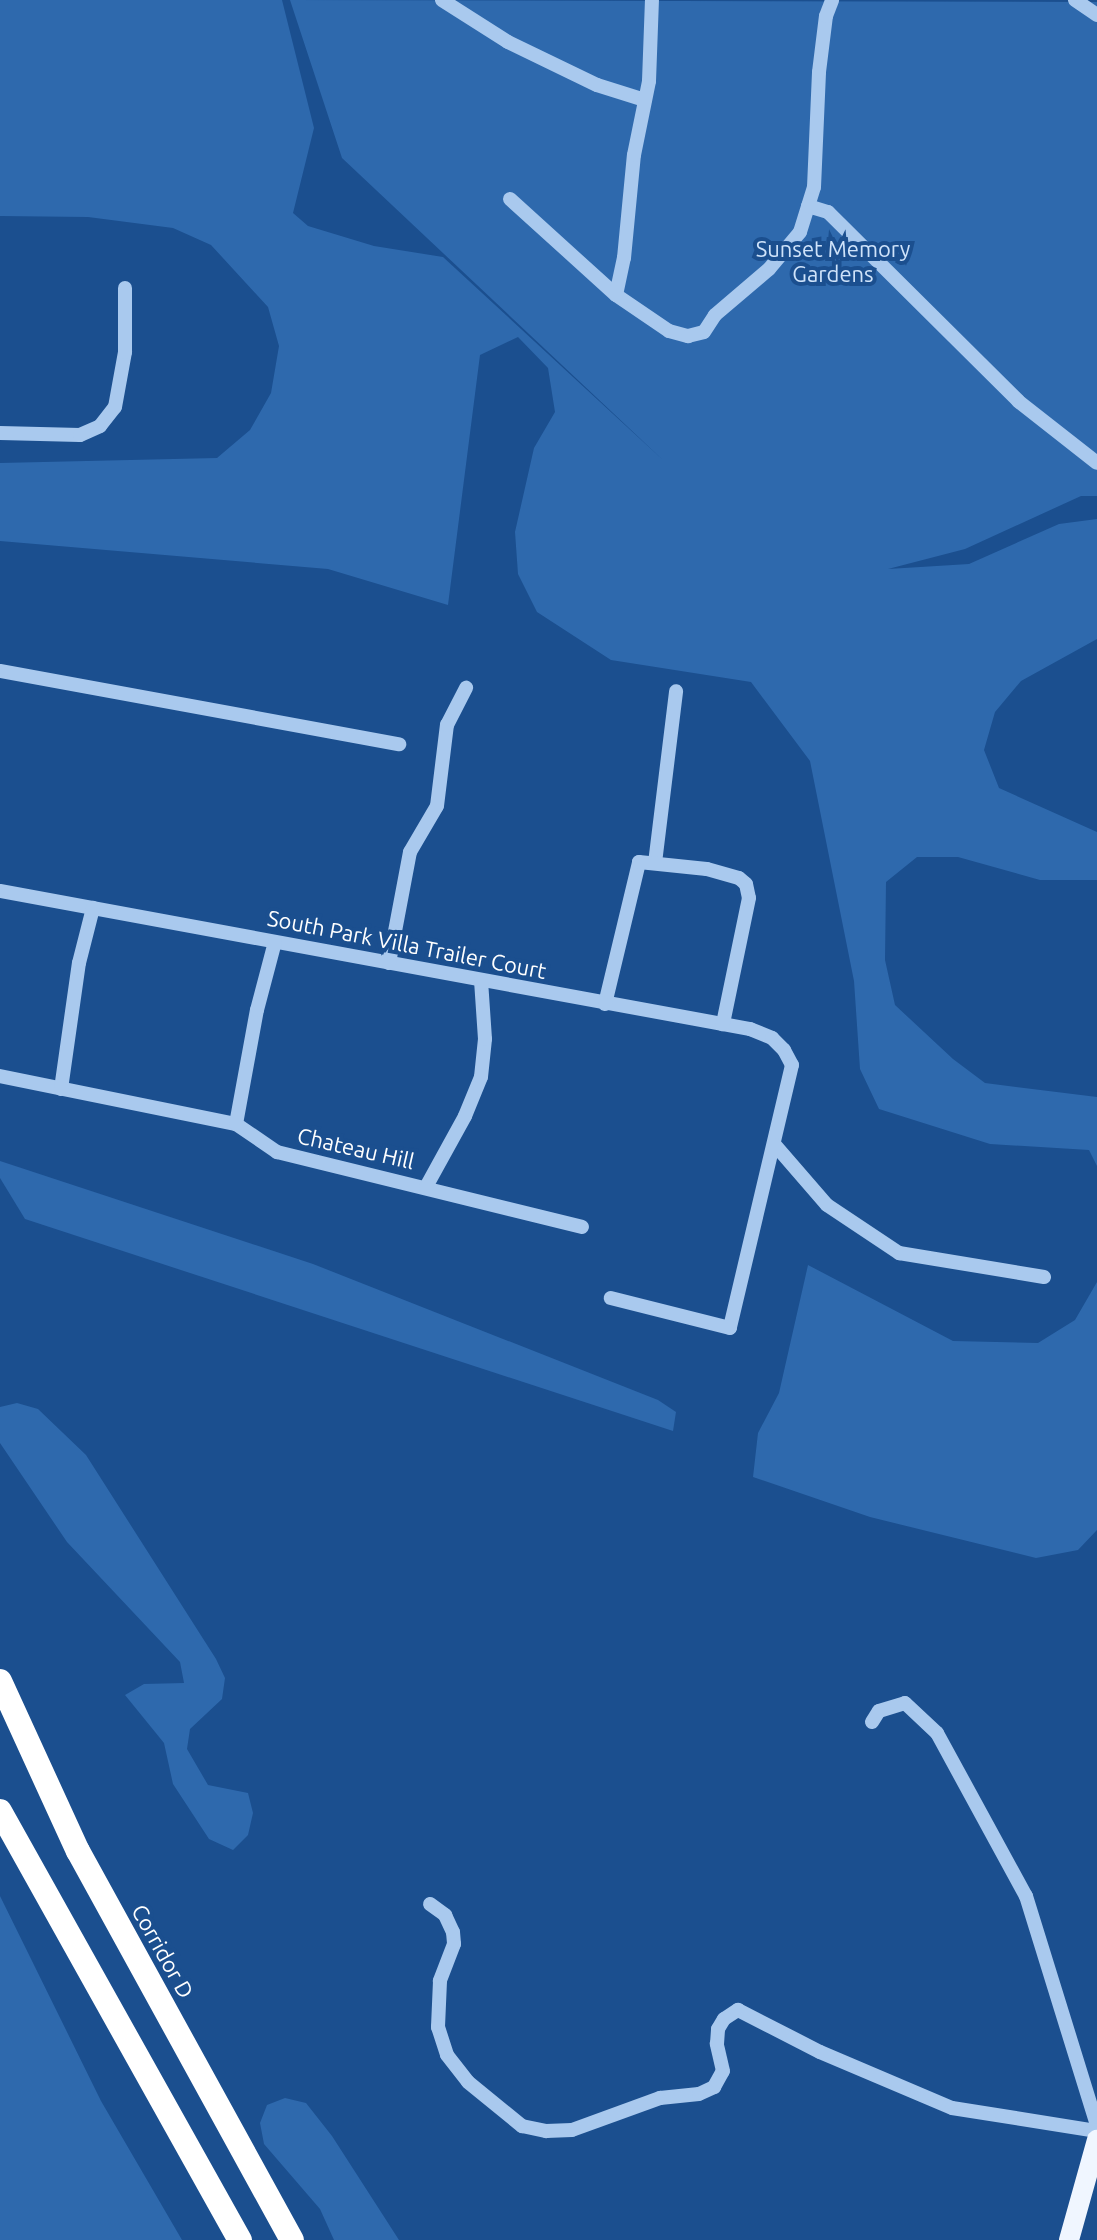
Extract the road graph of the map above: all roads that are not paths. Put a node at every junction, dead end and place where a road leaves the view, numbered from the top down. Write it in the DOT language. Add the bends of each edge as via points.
graph roads {
  1 [pos="442,0"];
  2 [pos="652,0"];
  3 [pos="832,0"];
  4 [pos="1075,0"];
  5 [pos="1097,15"];
  6 [pos="645,100"];
  7 [pos="510,199"];
  8 [pos="808,206"];
  9 [pos="125,288"];
  10 [pos="616,295"];
  11 [pos="0,433"];
  12 [pos="1097,463"];
  13 [pos="0,671"];
  14 [pos="466,688"];
  15 [pos="676,691"];
  16 [pos="399,744"];
  17 [pos="655,863"];
  18 [pos="0,891"];
  19 [pos="93,908"];
  20 [pos="275,942"];
  21 [pos="389,963"];
  22 [pos="481,980"];
  23 [pos="605,1004"];
  24 [pos="723,1024"];
  25 [pos="0,1076"];
  26 [pos="61,1089"];
  27 [pos="236,1124"];
  28 [pos="775,1145"];
  29 [pos="426,1187"];
  30 [pos="582,1227"];
  31 [pos="1044,1277"];
  32 [pos="611,1298"];
  33 [pos="0,1681"];
  34 [pos="872,1722"];
  35 [pos="0,1811"];
  36 [pos="430,1904"];
  37 [pos="1097,2125"];
  38 [pos="1097,2131"];
  39 [pos="1097,2140"];
  40 [pos="240,2240"];
  41 [pos="292,2240"];
  42 [pos="1069,2240"];
  1 -- 6 [label="street" via="508,42 597,85"];
  2 -- 6 [label="street"];
  3 -- 8 [label="street" via="819,72 814,187"];
  4 -- 5 [label="street"];
  6 -- 10 [label="street"];
  7 -- 10 [label="street"];
  8 -- 10 [label="street" via="800,232 704,332 688,336 669,331"];
  8 -- 12 [label="street" via="828,212 1018,401"];
  9 -- 11 [label="street" via="125,352 115,407 100,426 80,435"];
  13 -- 16 [label="street"];
  14 -- 21 [label="street" via="447,725 437,806 410,852"];
  15 -- 17 [label="street"];
  17 -- 23 [label="street" via="639,862"];
  17 -- 24 [label="street" via="707,869 746,884 749,898"];
  18 -- 19 [label="street, South Park Villa Trailer Court"];
  19 -- 20 [label="street, South Park Villa Trailer Court"];
  19 -- 26 [label="street" via="79,963"];
  20 -- 21 [label="street, South Park Villa Trailer Court"];
  20 -- 27 [label="street"];
  21 -- 22 [label="street, South Park Villa Trailer Court"];
  22 -- 23 [label="street, South Park Villa Trailer Court"];
  22 -- 29 [label="street, Chateau Hill" via="481,1077"];
  23 -- 24 [label="street, South Park Villa Trailer Court"];
  24 -- 28 [label="street, South Park Villa Trailer Court" via="772,1038 792,1065"];
  25 -- 26 [label="street, Chateau Hill"];
  26 -- 27 [label="street, Chateau Hill"];
  27 -- 29 [label="street, Chateau Hill" via="277,1152"];
  28 -- 31 [label="street" via="827,1205 899,1253"];
  28 -- 32 [label="street" via="730,1328"];
  29 -- 30 [label="street, Chateau Hill" via="458,1200"];
  33 -- 41 [label="highway, Corridor D" via="78,1851"];
  34 -- 37 [label="street" via="879,1711 905,1703 937,1733 1026,1896"];
  35 -- 40 [label="highway"];
  36 -- 38 [label="street" via="445,1915 453,1932 454,1944 440,1981 438,2027 447,2055 468,2082 522,2126 572,2130 660,2098 714,2087 723,2071 718,2029 738,2010 820,2052 952,2108"];
  39 -- 42 [label="main road"];
}
